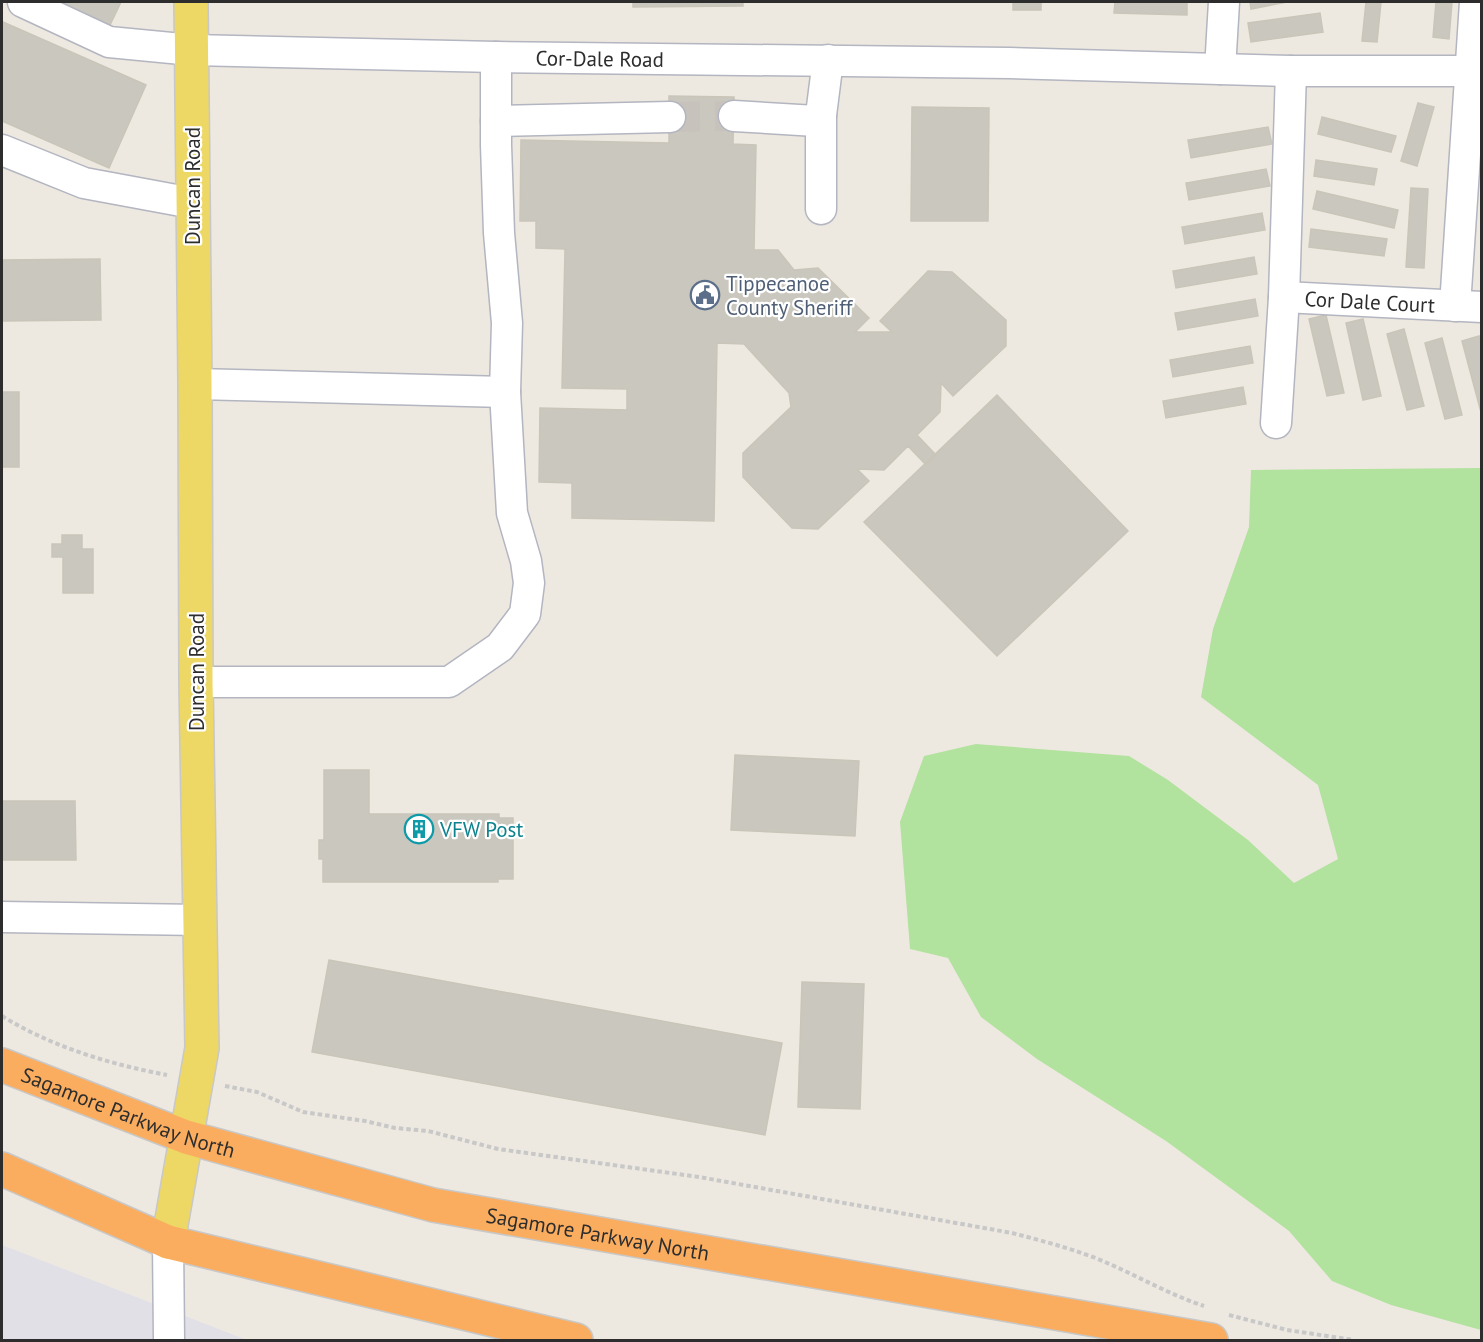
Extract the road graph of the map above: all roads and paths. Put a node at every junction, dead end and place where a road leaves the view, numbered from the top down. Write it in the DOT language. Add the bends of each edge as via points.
graph roads {
  1 [pos="23,2"];
  2 [pos="191,2"];
  3 [pos="1224,2"];
  4 [pos="1475,2"];
  5 [pos="192,50"];
  6 [pos="496,57"];
  7 [pos="828,60"];
  8 [pos="1220,69"];
  9 [pos="1477,70"];
  10 [pos="1291,71"];
  11 [pos="821,115"];
  12 [pos="734,116"];
  13 [pos="670,117"];
  14 [pos="496,122"];
  15 [pos="2,150"];
  16 [pos="192,203"];
  17 [pos="821,209"];
  18 [pos="1284,297"];
  19 [pos="1468,307"];
  20 [pos="195,384"];
  21 [pos="505,392"];
  22 [pos="1276,423"];
  23 [pos="196,682"];
  24 [pos="2,917"];
  25 [pos="200,920"];
  26 [pos="2,1016"];
  27 [pos="2,1065"];
  28 [pos="148,1071"];
  29 [pos="257,1092"];
  30 [pos="186,1137"];
  31 [pos="2,1169"];
  32 [pos="168,1242"];
  33 [pos="1205,1306"];
  34 [pos="1219,1327"];
  35 [pos="169,1341"];
  36 [pos="576,1341"];
  37 [pos="1354,1341"];
  1 -- 5 [label="street, Cor-Dale Road" via="108,42"];
  2 -- 5 [label="main road, Duncan Road"];
  3 -- 8 [label="street"];
  4 -- 9 [label="street"];
  5 -- 6 [label="street, Cor-Dale Road"];
  5 -- 16 [label="main road, Duncan Road"];
  6 -- 7 [label="street, Cor-Dale Road"];
  6 -- 14 [label="street"];
  7 -- 8 [label="street, Cor-Dale Road"];
  7 -- 11 [label="street"];
  8 -- 10 [label="street, Cor-Dale Road"];
  9 -- 10 [label="street, Cor-Dale Road"];
  9 -- 19 [label="street"];
  10 -- 18 [label="street"];
  11 -- 12 [label="street" via="816,121"];
  11 -- 17 [label="street"];
  13 -- 14 [label="street"];
  14 -- 21 [label="street" via="507,323"];
  15 -- 16 [label="street" via="84,183"];
  16 -- 20 [label="main road, Duncan Road"];
  18 -- 19 [label="street, Cor Dale Court"];
  18 -- 22 [label="street"];
  20 -- 21 [label="street"];
  20 -- 23 [label="main road, Duncan Road"];
  21 -- 23 [label="street" via="512,513 529,583 525,614 500,647 449,682"];
  23 -- 25 [label="main road, Duncan Road"];
  24 -- 25 [label="street"];
  25 -- 30 [label="main road, Duncan Road" via="202,1048"];
  26 -- 28 [label="path" via="56,1043"];
  27 -- 30 [label="highway, Sagamore Parkway North"];
  29 -- 33 [label="path" via="303,1112 428,1131 498,1149 699,1177 1012,1233 1094,1258 1172,1295"];
  30 -- 32 [label="main road, Duncan Road"];
  30 -- 34 [label="highway, Sagamore Parkway North" via="433,1205"];
  31 -- 32 [label="highway"];
  32 -- 35 [label="street, Duncan Road"];
  32 -- 36 [label="highway"];
  34 -- 37 [label="path" via="1287,1330"];
}
